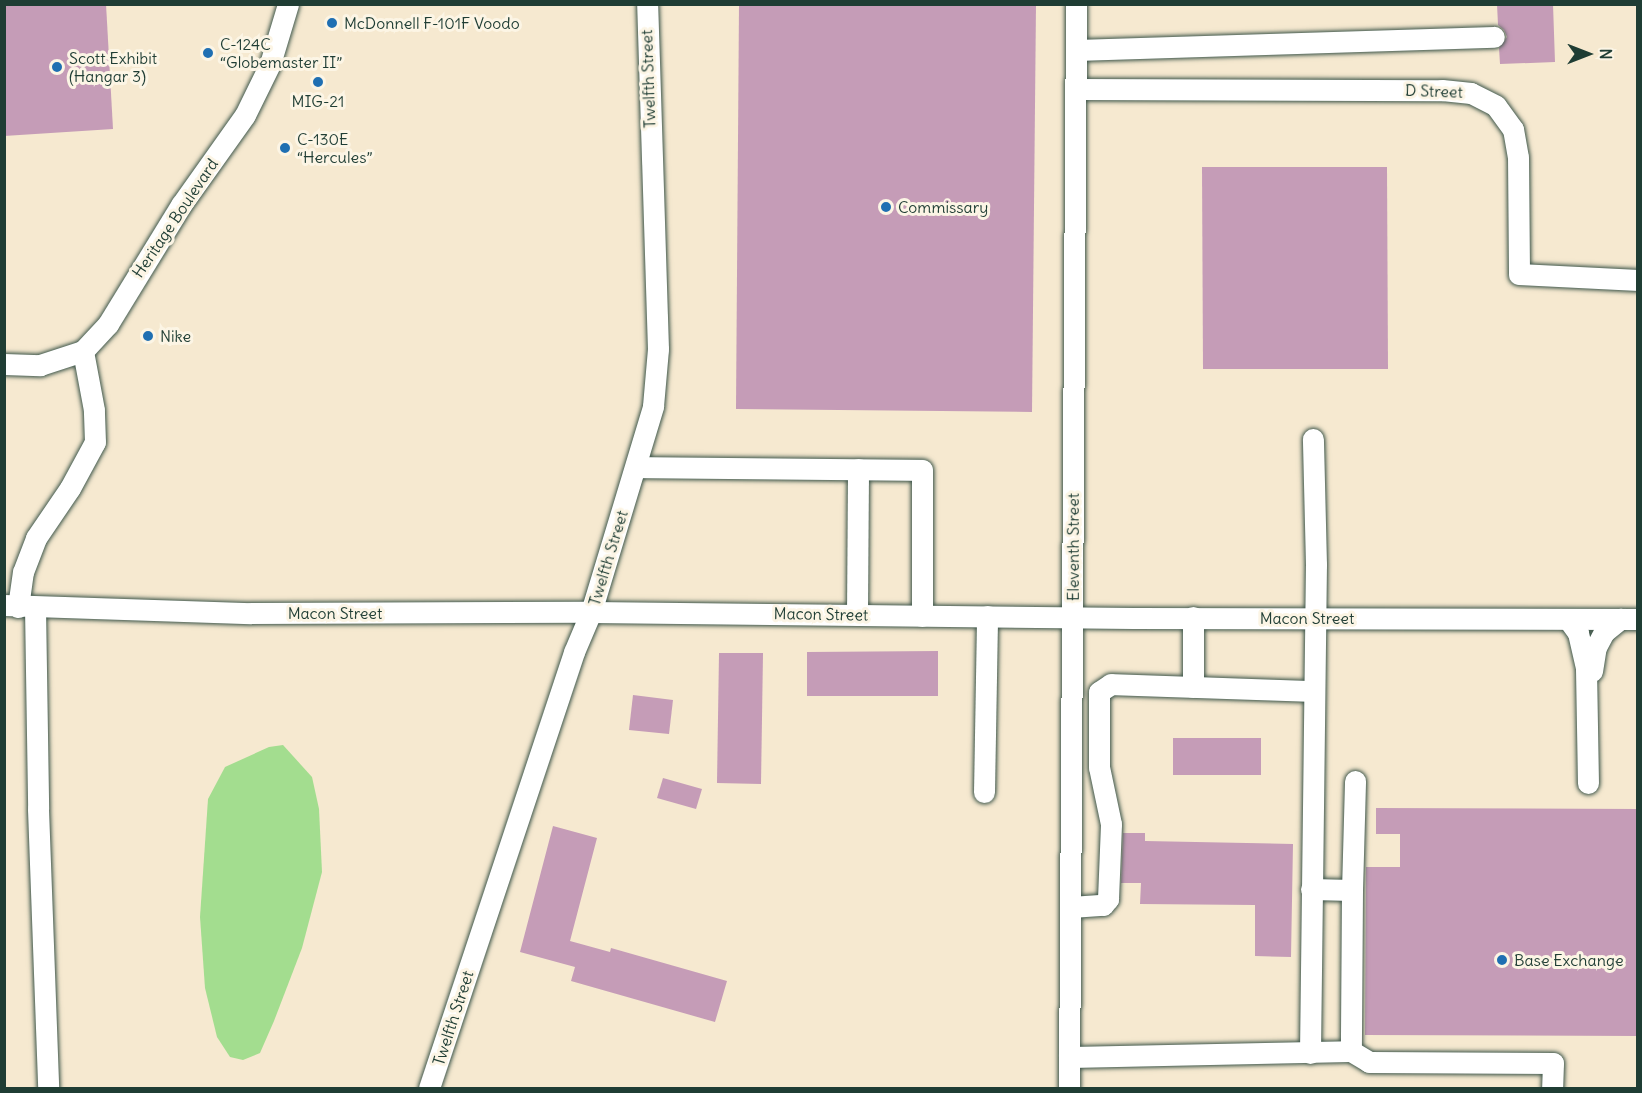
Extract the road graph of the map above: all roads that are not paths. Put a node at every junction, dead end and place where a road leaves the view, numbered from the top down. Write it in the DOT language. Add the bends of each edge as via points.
graph roads {
  1 [pos="288,4"];
  2 [pos="647,4"];
  3 [pos="1076,4"];
  4 [pos="1494,37"];
  5 [pos="1076,50"];
  6 [pos="1076,89"];
  7 [pos="1638,280"];
  8 [pos="83,351"];
  9 [pos="4,364"];
  10 [pos="1313,440"];
  11 [pos="636,467"];
  12 [pos="858,470"];
  13 [pos="19,606"];
  14 [pos="591,612"];
  15 [pos="857,615"];
  16 [pos="922,616"];
  17 [pos="987,616"];
  18 [pos="1193,617"];
  19 [pos="1073,618"];
  20 [pos="1313,618"];
  21 [pos="1568,619"];
  22 [pos="1629,619"];
  23 [pos="1193,687"];
  24 [pos="1312,692"];
  25 [pos="1588,713"];
  26 [pos="1355,781"];
  27 [pos="1588,783"];
  28 [pos="984,792"];
  29 [pos="1311,888"];
  30 [pos="1352,890"];
  31 [pos="1071,907"];
  32 [pos="1351,1051"];
  33 [pos="1310,1053"];
  34 [pos="1069,1057"];
  35 [pos="48,1089"];
  36 [pos="429,1089"];
  37 [pos="1068,1089"];
  38 [pos="1552,1089"];
  1 -- 8 [label="street, Heritage Boulevard" via="270,64 245,115 181,205 108,324"];
  2 -- 11 [label="street, Twelfth Street" via="658,349 653,406"];
  3 -- 5 [label="street, Eleventh Street"];
  4 -- 5 [label="street"];
  5 -- 6 [label="street, Eleventh Street"];
  6 -- 7 [label="street, D Street" via="1471,93 1496,106 1513,129 1518,157 1519,274"];
  6 -- 19 [label="street, Eleventh Street"];
  8 -- 9 [label="street, Heritage Boulevard" via="40,365"];
  8 -- 13 [label="street" via="94,410 95,442 36,538 23,572"];
  10 -- 20 [label="street"];
  11 -- 12 [label="street"];
  11 -- 14 [label="street, Twelfth Street"];
  12 -- 15 [label="street"];
  12 -- 16 [label="street" via="922,470"];
  13 -- 14 [label="street, Macon Street" via="251,613"];
  13 -- 35 [label="street" via="38,809"];
  14 -- 15 [label="street, Macon Street"];
  14 -- 36 [label="street, Twelfth Street" via="574,652"];
  15 -- 16 [label="street, Macon Street"];
  16 -- 17 [label="street, Macon Street"];
  17 -- 19 [label="street, Macon Street"];
  17 -- 28 [label="street"];
  18 -- 19 [label="street, Macon Street"];
  18 -- 20 [label="street, Macon Street"];
  18 -- 23 [label="street"];
  19 -- 31 [label="street, Eleventh Street"];
  20 -- 21 [label="street, Macon Street"];
  20 -- 24 [label="street"];
  21 -- 22 [label="street, Macon Street"];
  21 -- 25 [label="street" via="1584,649"];
  22 -- 25 [label="street" via="1605,632 1596,647"];
  23 -- 24 [label="street"];
  23 -- 31 [label="street" via="1111,684 1099,692 1099,767 1111,824 1108,899 1103,905"];
  24 -- 29 [label="street"];
  25 -- 27 [label="street"];
  26 -- 30 [label="street"];
  29 -- 30 [label="street"];
  29 -- 33 [label="street"];
  30 -- 32 [label="street"];
  31 -- 34 [label="street, Eleventh Street"];
  32 -- 33 [label="street"];
  32 -- 38 [label="street" via="1368,1062 1553,1063"];
  33 -- 34 [label="street"];
  34 -- 37 [label="street, Eleventh Street"];
}
